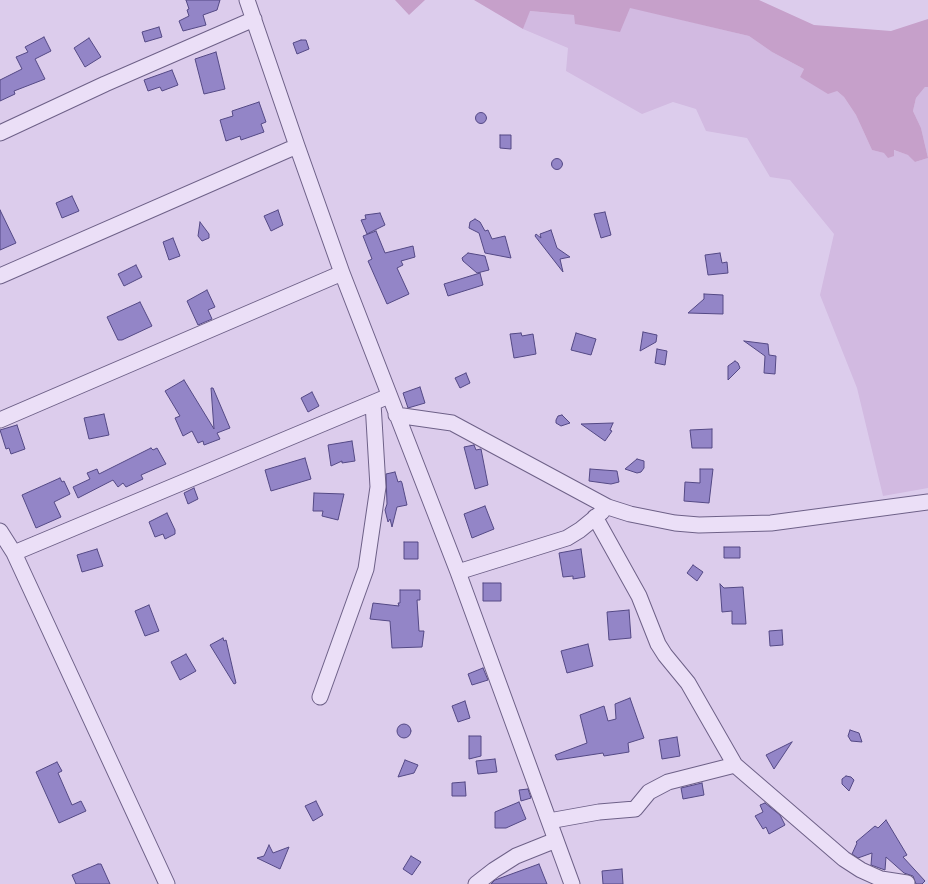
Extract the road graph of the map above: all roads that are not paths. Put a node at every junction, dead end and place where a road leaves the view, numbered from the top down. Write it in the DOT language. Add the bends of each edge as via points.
graph roads {
  1 [pos="247,0"];
  2 [pos="254,19"];
  3 [pos="0,133"];
  4 [pos="297,146"];
  5 [pos="342,273"];
  6 [pos="0,276"];
  7 [pos="389,396"];
  8 [pos="373,403"];
  9 [pos="396,415"];
  10 [pos="0,420"];
  11 [pos="928,502"];
  12 [pos="608,507"];
  13 [pos="595,518"];
  14 [pos="0,531"];
  15 [pos="14,553"];
  16 [pos="458,572"];
  17 [pos="320,697"];
  18 [pos="735,765"];
  19 [pos="549,820"];
  20 [pos="556,840"];
  21 [pos="907,883"];
  22 [pos="167,884"];
  23 [pos="476,884"];
  24 [pos="572,884"];
  1 -- 2 [label="street"];
  2 -- 3 [label="street"];
  2 -- 4 [label="street"];
  4 -- 5 [label="street"];
  4 -- 6 [label="street"];
  5 -- 7 [label="street"];
  5 -- 10 [label="street"];
  7 -- 8 [label="street"];
  7 -- 9 [label="street"];
  8 -- 15 [label="street"];
  8 -- 17 [label="street" via="378,487 366,569"];
  9 -- 12 [label="street" via="452,423"];
  9 -- 16 [label="street"];
  11 -- 12 [label="street" via="772,522 699,525 675,523"];
  12 -- 13 [label="street"];
  13 -- 16 [label="street" via="567,538"];
  13 -- 18 [label="street" via="639,596 658,644 688,683"];
  14 -- 15 [label="street"];
  15 -- 22 [label="street"];
  16 -- 19 [label="street"];
  18 -- 19 [label="street" via="668,782 649,792 635,809"];
  18 -- 21 [label="street" via="844,859 881,879"];
  19 -- 20 [label="street"];
  20 -- 23 [label="street" via="516,856"];
  20 -- 24 [label="street"];
}
